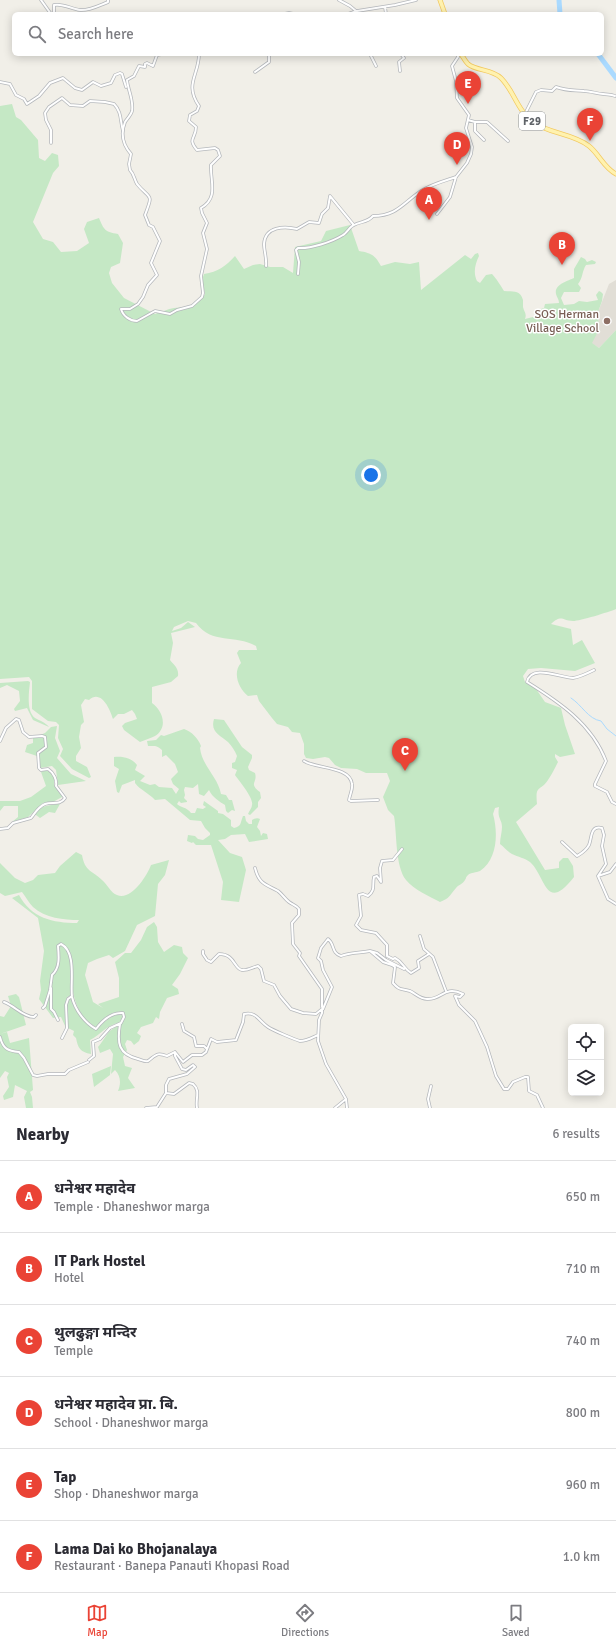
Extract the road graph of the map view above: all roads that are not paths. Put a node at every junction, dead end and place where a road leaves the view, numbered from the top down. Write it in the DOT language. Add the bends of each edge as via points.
graph roads {
  1 [pos="41,0"];
  2 [pos="108,0"];
  3 [pos="336,0"];
  4 [pos="416,0"];
  5 [pos="440,0"];
  6 [pos="339,1"];
  7 [pos="385,7"];
  8 [pos="356,11"];
  9 [pos="51,12"];
  10 [pos="53,12"];
  11 [pos="386,12"];
  12 [pos="444,12"];
  13 [pos="158,56"];
  14 [pos="199,56"];
  15 [pos="270,56"];
  16 [pos="371,56"];
  17 [pos="403,56"];
  18 [pos="458,56"];
  19 [pos="461,56"];
  20 [pos="376,66"];
  21 [pos="400,71"];
  22 [pos="255,72"];
  23 [pos="0,82"];
  24 [pos="128,91"];
  25 [pos="615,96"];
  26 [pos="525,114"];
  27 [pos="468,120"];
  28 [pos="475,122"];
  29 [pos="123,132"];
  30 [pos="484,140"];
  31 [pos="508,141"];
  32 [pos="51,143"];
  33 [pos="616,174"];
  34 [pos="456,178"];
  35 [pos="437,214"];
  36 [pos="353,225"];
  37 [pos="266,266"];
  38 [pos="298,274"];
  39 [pos="594,670"];
  40 [pos="0,741"];
  41 [pos="304,761"];
  42 [pos="378,800"];
  43 [pos="616,804"];
  44 [pos="0,829"];
  45 [pos="562,842"];
  46 [pos="402,849"];
  47 [pos="616,864"];
  48 [pos="255,868"];
  49 [pos="598,876"];
  50 [pos="616,904"];
  51 [pos="420,936"];
  52 [pos="203,951"];
  53 [pos="370,951"];
  54 [pos="429,954"];
  55 [pos="405,969"];
  56 [pos="50,985"];
  57 [pos="446,991"];
  58 [pos="72,996"];
  59 [pos="4,1002"];
  60 [pos="43,1008"];
  61 [pos="322,1009"];
  62 [pos="36,1015"];
  63 [pos="58,1020"];
  64 [pos="120,1024"];
  65 [pos="182,1024"];
  66 [pos="318,1035"];
  67 [pos="0,1037"];
  68 [pos="62,1038"];
  69 [pos="207,1048"];
  70 [pos="175,1052"];
  71 [pos="430,1086"];
  72 [pos="166,1093"];
  73 [pos="346,1099"];
  74 [pos="146,1108"];
  75 [pos="197,1108"];
  76 [pos="335,1108"];
  77 [pos="347,1108"];
  78 [pos="430,1108"];
  79 [pos="543,1108"];
  1 -- 9 [label="street"];
  2 -- 10 [label="street" via="96,7 81,10 54,5"];
  3 -- 6 [label="street"];
  4 -- 7 [label="street"];
  5 -- 12 [label="main road"];
  6 -- 8 [label="street"];
  7 -- 8 [label="street"];
  7 -- 11 [label="street"];
  13 -- 24 [label="street" via="153,66 147,63 145,67 137,68 134,76 126,80"];
  14 -- 29 [label="street" via="192,86 194,99 199,106 197,111 190,114 189,121 196,127 192,144 197,150 215,148 220,156 211,165 213,195 201,208 207,223 203,233 207,250 201,276 203,293 192,306 170,314 152,312 137,321 123,315 121,309 130,309 138,304 148,285 158,275 151,263 160,241 145,215 151,201 149,195 136,183 130,170 131,154 122,140"];
  15 -- 22 [label="street" via="269,62"];
  16 -- 20 [label="street"];
  17 -- 21 [label="street" via="399,62"];
  18 -- 27 [label="street" via="452,66 457,98 469,115"];
  19 -- 26 [label="main road, F29" via="468,64 501,77 520,110"];
  23 -- 24 [label="street" via="10,84 27,104 39,96 50,83 63,78 75,88 82,90 93,82 101,86 111,83 120,72"];
  24 -- 29 [label="street" via="132,112"];
  25 -- 26 [label="street" via="556,87 552,91 536,92"];
  26 -- 33 [label="main road, F29" via="542,127 589,146"];
  27 -- 28 [label="street"];
  27 -- 34 [label="street" via="466,128 472,151"];
  28 -- 30 [label="street" via="475,131"];
  28 -- 31 [label="street" via="487,122"];
  29 -- 32 [label="street" via="119,109 114,104 90,101 83,106 70,105 62,98 45,113 51,130"];
  34 -- 35 [label="street" via="450,197"];
  34 -- 36 [label="street" via="428,187 396,211 373,216 369,221"];
  36 -- 37 [label="street" via="330,196 328,208 322,214 319,223 309,222 297,229 290,226 280,227 268,235 264,245"];
  36 -- 38 [label="street" via="343,235 304,249 297,249"];
  39 -- 43 [label="street" via="573,678 533,673 527,682 568,709 590,733 606,761 595,786 607,792"];
  40 -- 44 [label="street" via="6,728 16,719 29,737 45,737 46,747 38,753 39,768 52,772 56,786 65,798 55,804 45,804 36,810 31,818 13,822 8,828"];
  41 -- 42 [label="street" via="311,765 339,770 346,776 352,782 349,800"];
  45 -- 49 [label="street" via="577,856 585,851 594,829 602,828 606,864"];
  46 -- 55 [label="street" via="393,860 382,861 382,882 377,876 374,877 372,893 368,896 359,895 361,916 356,925 361,930 376,933 387,945 387,956 401,960"];
  47 -- 49 [label="street" via="610,872"];
  48 -- 61 [label="street" via="259,879 267,887 279,892 290,904 296,905 299,909 299,915 292,923 293,944 322,989"];
  49 -- 50 [label="street" via="608,899"];
  51 -- 54 [label="street" via="424,949"];
  52 -- 61 [label="street" via="211,962 222,954 231,958 238,969 243,971 258,966 264,981 274,985 291,1010 316,1014"];
  53 -- 55 [label="street"];
  53 -- 57 [label="street" via="382,962 395,968 393,983 399,990 410,991 422,999 429,1000"];
  53 -- 61 [label="street" via="341,956 336,955 331,941 328,939 324,943 318,958 332,987"];
  54 -- 55 [label="street" via="418,962 417,971 411,973"];
  54 -- 57 [label="street" via="433,956"];
  56 -- 58 [label="street" via="52,975 58,966 58,946 61,944 67,949 70,957 73,976"];
  56 -- 60 [label="street"];
  56 -- 63 [label="street" via="51,1009"];
  57 -- 79 [label="street" via="463,994 456,996 459,1005 475,1022 487,1047 496,1076 504,1089 508,1089 514,1082 528,1078 529,1091 536,1095"];
  58 -- 64 [label="street" via="79,1014 96,1029 117,1012 123,1013 124,1017"];
  58 -- 68 [label="street" via="66,1005 67,1028"];
  59 -- 62 [label="street" via="28,1017 34,1018"];
  61 -- 66 [label="street"];
  64 -- 67 [label="street" via="110,1028 100,1039 93,1042 94,1056 65,1074 33,1075 20,1052 8,1051 2,1045"];
  64 -- 70 [label="street" via="120,1049 131,1058 148,1061 155,1054 167,1056"];
  65 -- 69 [label="street" via="184,1031 194,1037 196,1046"];
  66 -- 69 [label="street" via="300,1041 269,1028 259,1017 249,1013 244,1014 238,1039 217,1042 211,1039"];
  66 -- 73 [label="street" via="322,1055"];
  69 -- 70 [label="street" via="202,1055 192,1055 183,1062"];
  70 -- 72 [label="street" via="182,1069 186,1070 193,1065 195,1067 187,1074 169,1079"];
  71 -- 78 [label="street"];
  72 -- 74 [label="street" via="157,1107"];
  72 -- 75 [label="street" via="174,1094 188,1083 193,1084 198,1094"];
  73 -- 76 [label="street"];
  73 -- 77 [label="street"];
}
